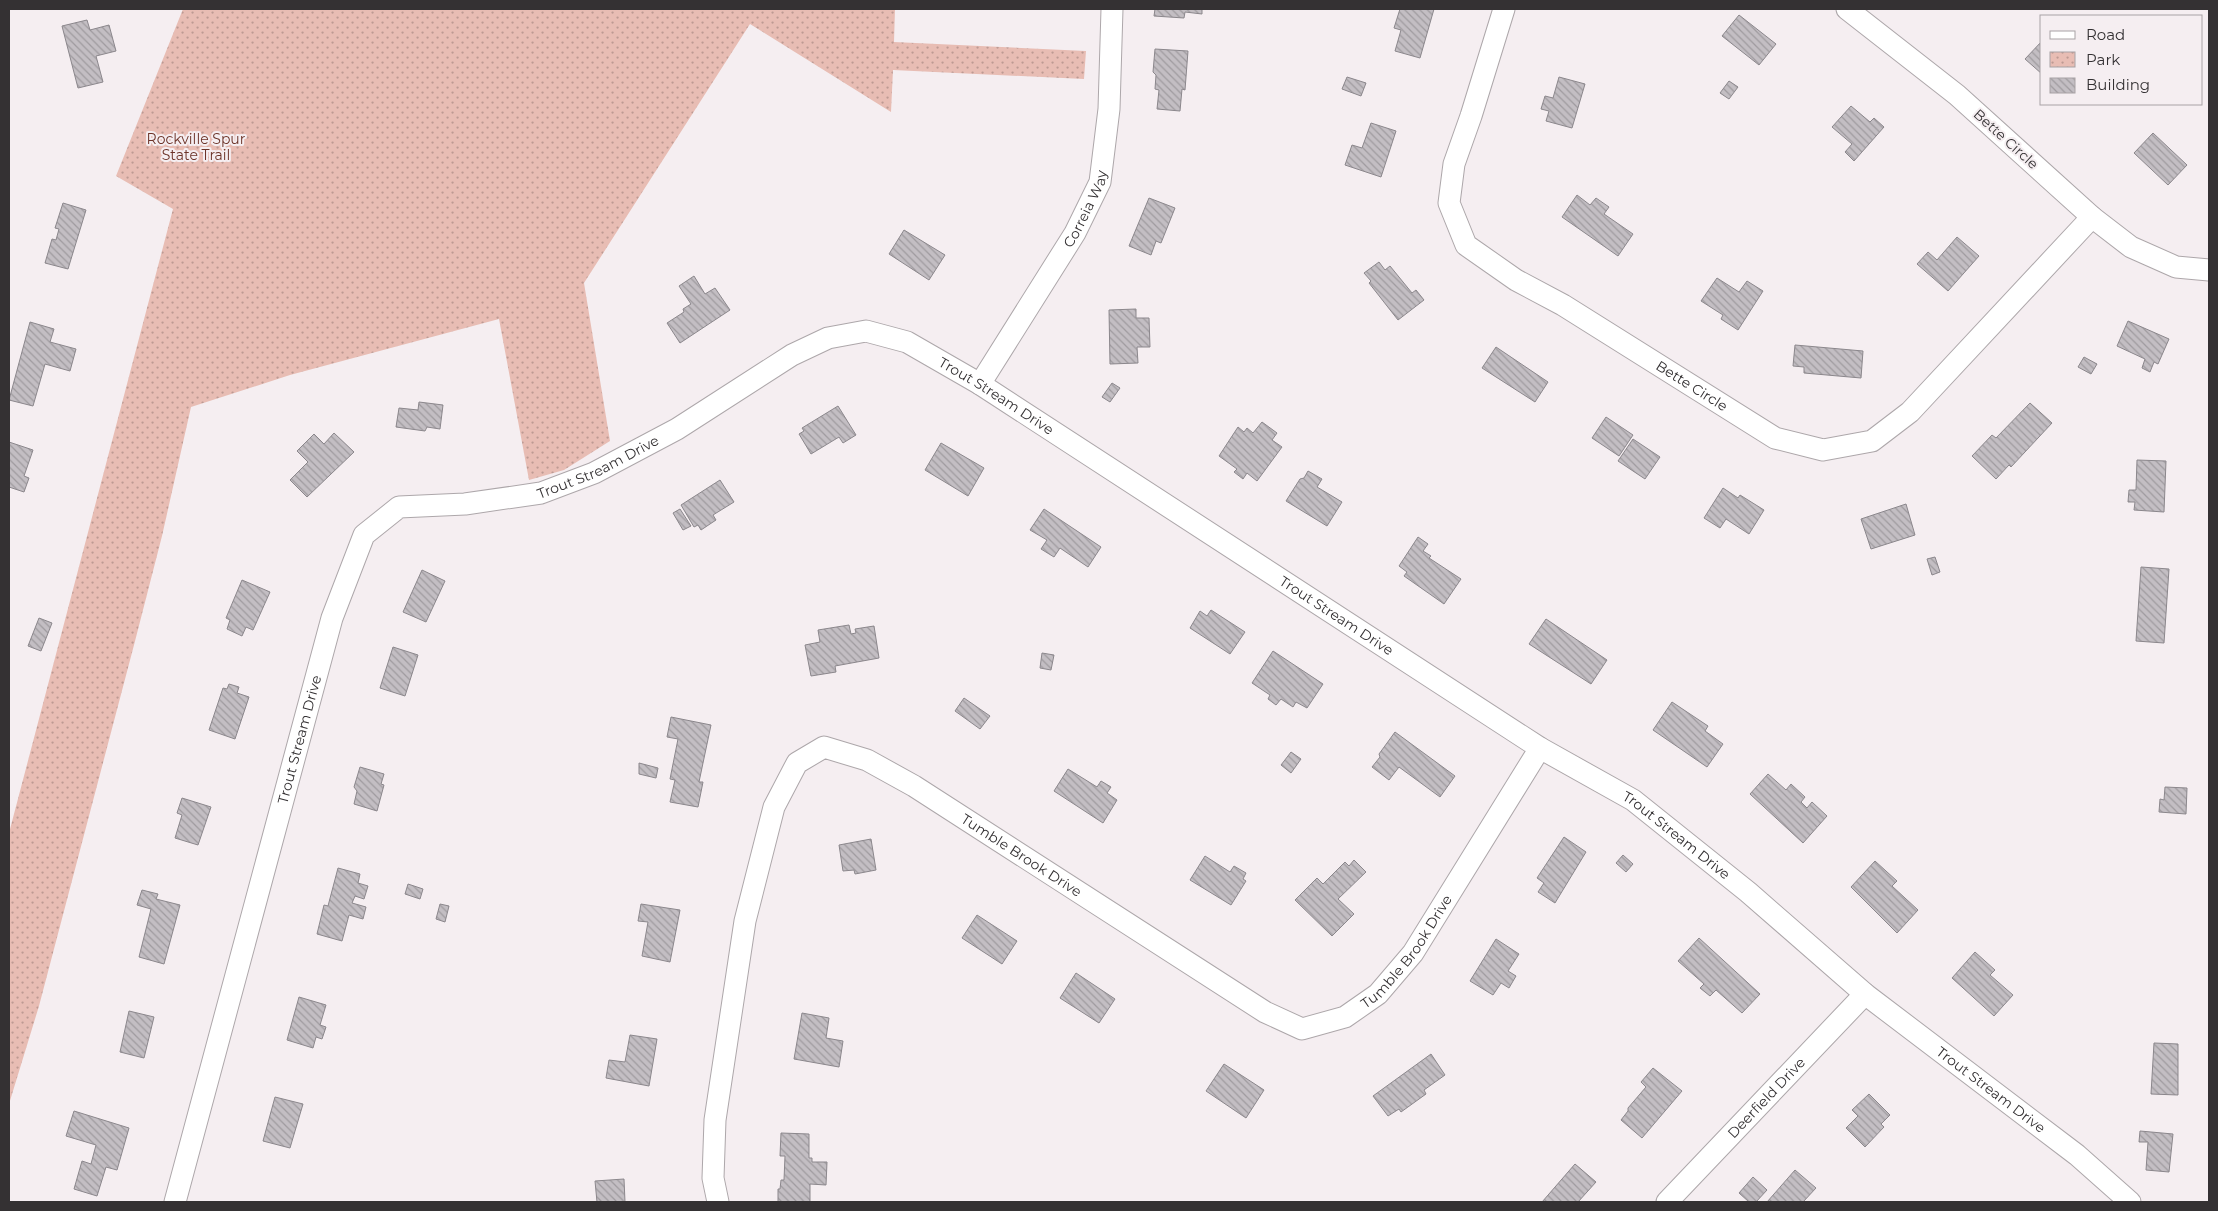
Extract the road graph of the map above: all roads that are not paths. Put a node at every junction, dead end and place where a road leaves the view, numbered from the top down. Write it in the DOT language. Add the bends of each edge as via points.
graph roads {
  1 [pos="1112,9"];
  2 [pos="1504,9"];
  3 [pos="1847,9"];
  4 [pos="2092,216"];
  5 [pos="2209,270"];
  6 [pos="980,384"];
  7 [pos="1540,748"];
  8 [pos="1865,994"];
  9 [pos="176,1202"];
  10 [pos="718,1202"];
  11 [pos="1667,1202"];
  12 [pos="2130,1202"];
  1 -- 6 [label="street, Correia Way" via="1109,109 1100,182 1075,233"];
  2 -- 4 [label="street, Bette Circle" via="1454,164 1450,203 1466,245 1516,280 1563,305 1775,438 1823,450 1872,441 1910,412"];
  3 -- 4 [label="street, Bette Circle" via="1957,95"];
  4 -- 5 [label="street, Bette Circle" via="2131,247 2176,266"];
  6 -- 7 [label="street, Trout Stream Drive"];
  6 -- 9 [label="street, Trout Stream Drive" via="907,342 866,331 828,338 792,355 677,429 594,473 541,493 465,504 399,507 364,535 332,618"];
  7 -- 8 [label="street, Trout Stream Drive" via="1632,800 1748,892"];
  7 -- 10 [label="street, Tumble Brook Drive" via="1413,952 1378,994 1345,1017 1302,1028 1265,1012 914,786 867,760 824,747 797,762 774,807 745,921 715,1120 713,1178"];
  8 -- 11 [label="street, Deerfield Drive"];
  8 -- 12 [label="street, Trout Stream Drive" via="2077,1155"];
}
